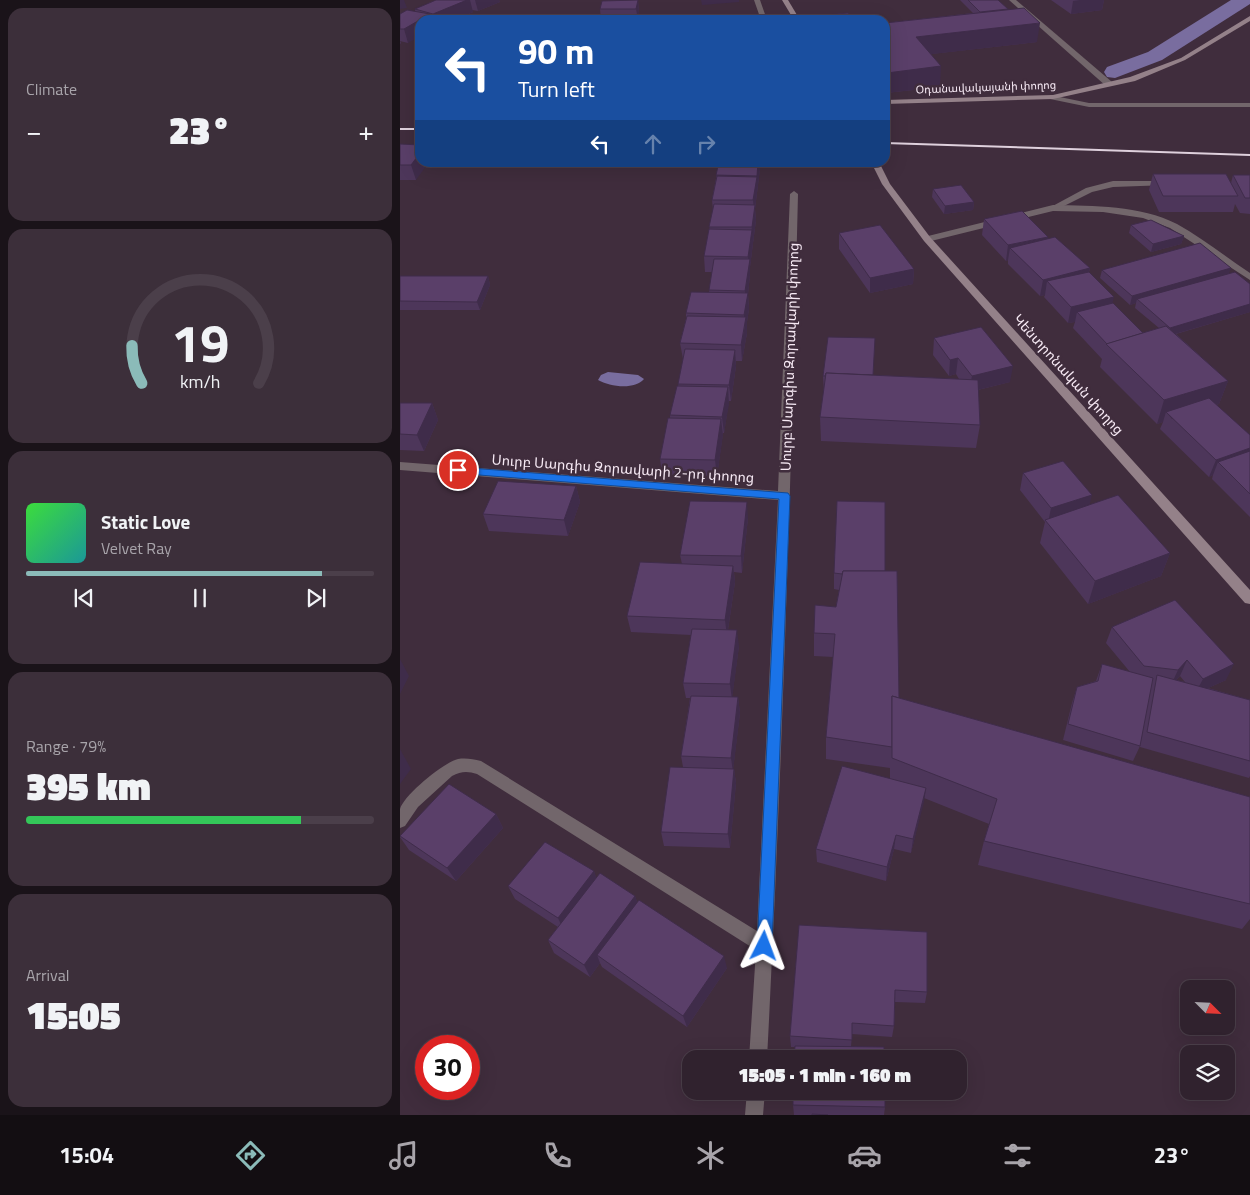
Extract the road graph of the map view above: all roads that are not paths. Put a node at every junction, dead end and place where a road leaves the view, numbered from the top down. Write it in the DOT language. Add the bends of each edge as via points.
graph roads {
  1 [pos="757,0"];
  2 [pos="785,0"];
  3 [pos="1012,0"];
  4 [pos="762,15"];
  5 [pos="794,15"];
  6 [pos="1250,18"];
  7 [pos="1109,84"];
  8 [pos="1053,97"];
  9 [pos="890,102"];
  10 [pos="1250,105"];
  11 [pos="878,167"];
  12 [pos="1178,182"];
  13 [pos="794,194"];
  14 [pos="1053,208"];
  15 [pos="928,239"];
  16 [pos="1250,277"];
  17 [pos="400,466"];
  18 [pos="784,496"];
  19 [pos="1250,599"];
  20 [pos="400,821"];
  21 [pos="764,946"];
  22 [pos="758,1050"];
  23 [pos="755,1100"];
  24 [pos="754,1115"];
  1 -- 4 [label="street"];
  2 -- 5 [label="main road"];
  3 -- 7 [label="street"];
  6 -- 7 [label="main road, Օդանավակայանի փողոց" via="1184,59 1132,79"];
  7 -- 8 [label="main road, Օդանավակայանի փողոց"];
  8 -- 9 [label="main road, Օդանավակայանի փողոց"];
  8 -- 10 [label="street" via="1089,105"];
  11 -- 15 [label="main road, Կենտրոնական փողոց" via="886,184"];
  12 -- 14 [label="street" via="1113,184 1089,190"];
  13 -- 18 [label="street, Սուրբ Սարգիս Զորավարի փողոց"];
  14 -- 15 [label="street"];
  14 -- 16 [label="street" via="1103,208 1145,216 1173,226"];
  15 -- 19 [label="main road, Կենտրոնական փողոց"];
  17 -- 18 [label="street, Սուրբ Սարգիս Զորավարի 2-րդ փողոց"];
  18 -- 21 [label="street, Սուրբ Սարգիս Զորավարի փողոց"];
  20 -- 21 [label="street" via="413,802 447,771 457,766 481,768"];
  21 -- 22 [label="street, Սուրբ Սարգիս Զորավարի փողոց"];
  23 -- 24 [label="street"];
}
